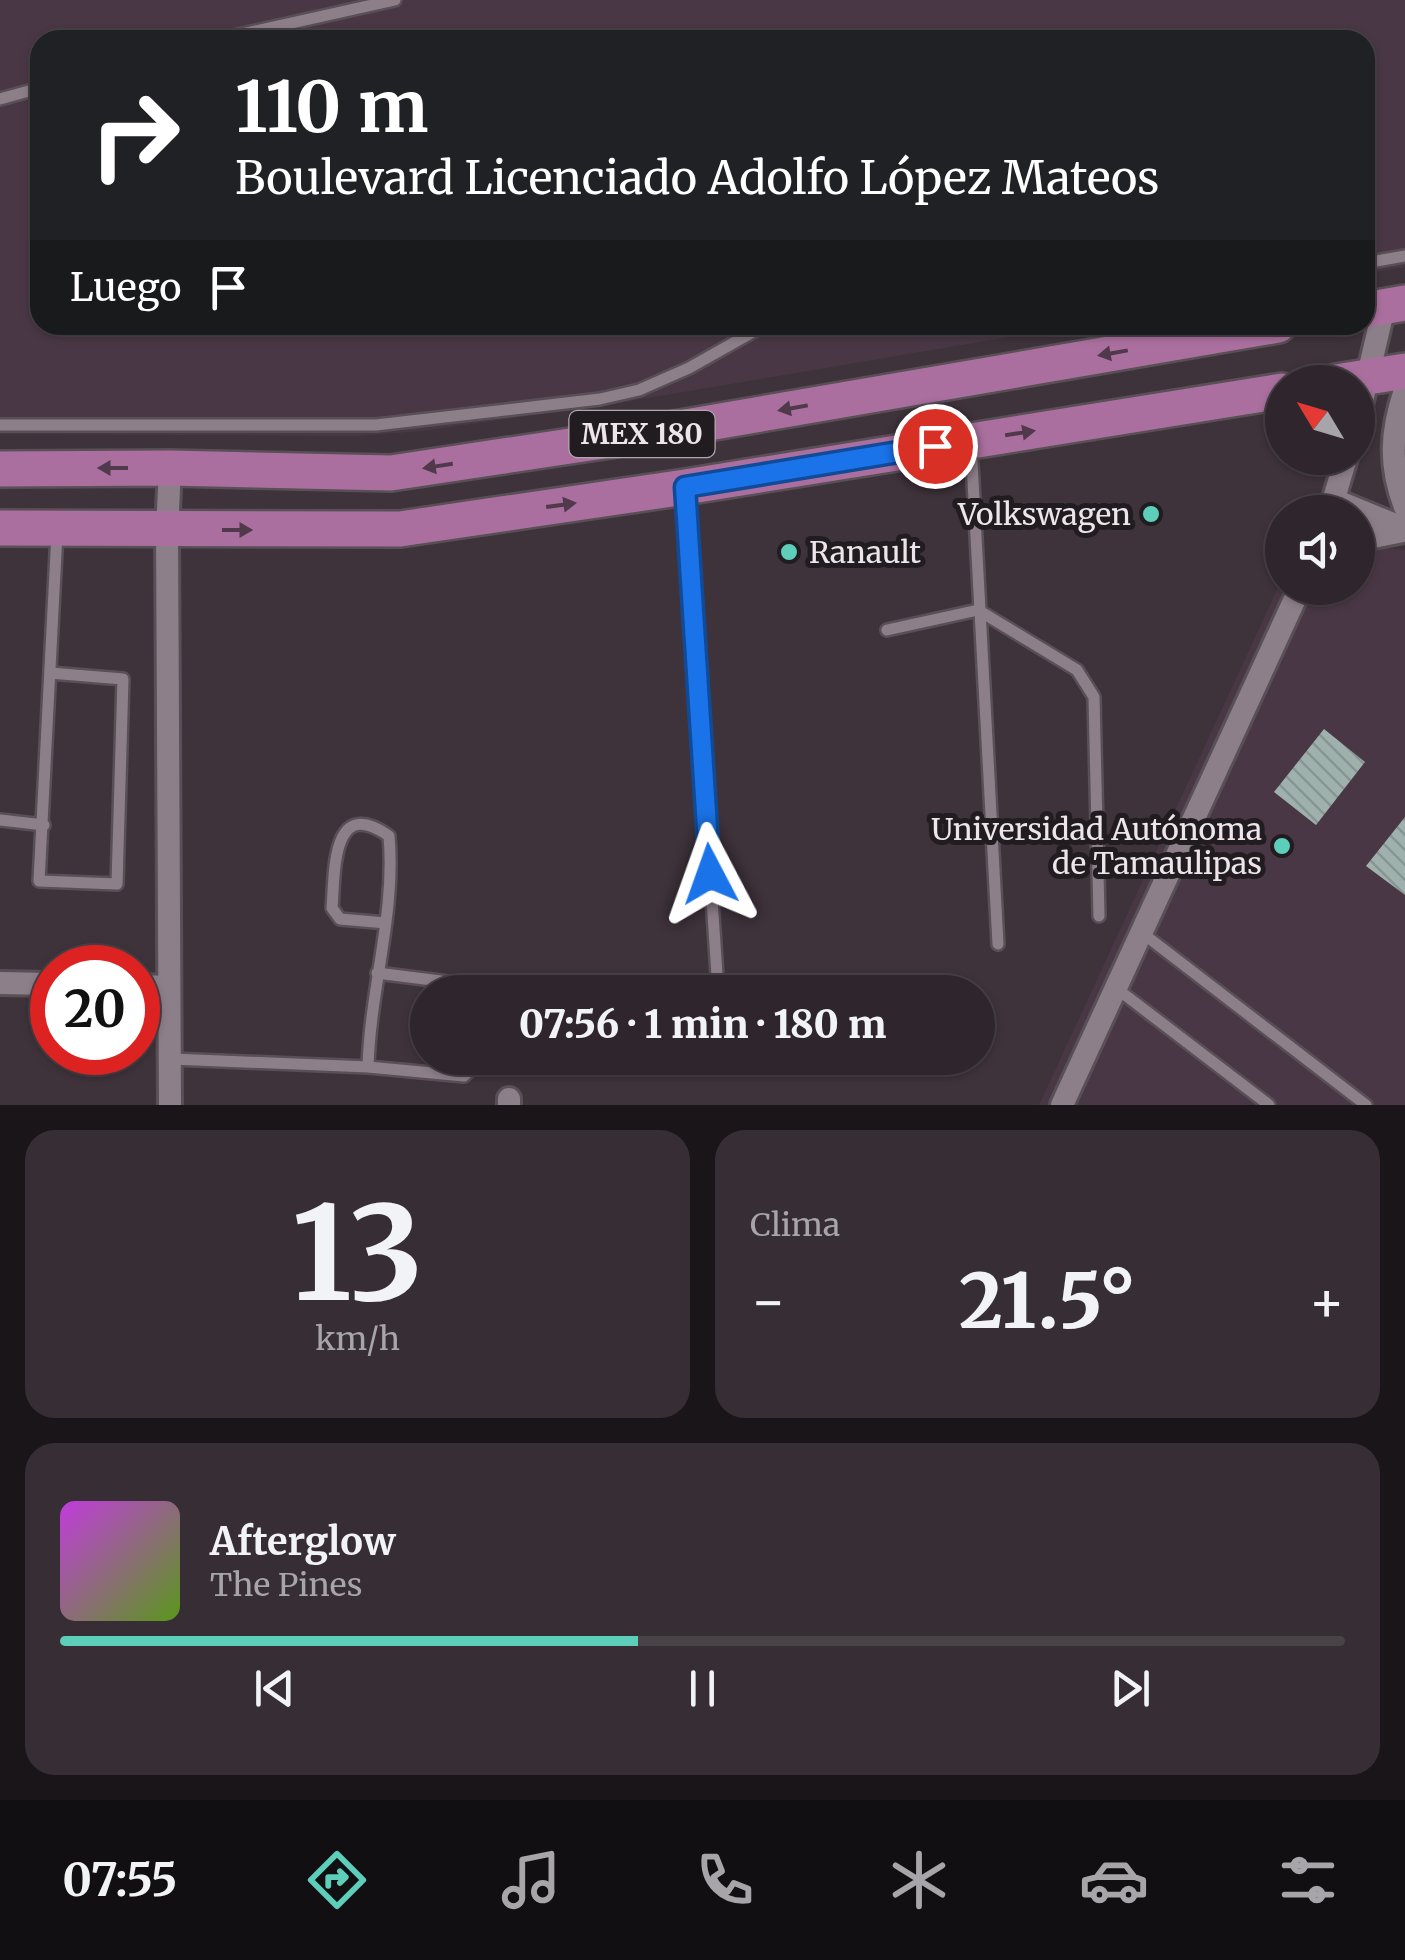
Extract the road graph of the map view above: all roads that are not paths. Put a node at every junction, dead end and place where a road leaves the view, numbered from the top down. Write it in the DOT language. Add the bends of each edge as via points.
graph roads {
  1 [pos="395,0"];
  2 [pos="260,30"];
  3 [pos="30,90"];
  4 [pos="0,98"];
  5 [pos="1405,256"];
  6 [pos="1375,261"];
  7 [pos="748,335"];
  8 [pos="1220,335"];
  9 [pos="1372,335"];
  10 [pos="1359,365"];
  11 [pos="1405,371"];
  12 [pos="1375,376"];
  13 [pos="1405,390"];
  14 [pos="1265,394"];
  15 [pos="0,425"];
  16 [pos="971,441"];
  17 [pos="170,468"];
  18 [pos="0,469"];
  19 [pos="685,487"];
  20 [pos="1405,508"];
  21 [pos="1375,520"];
  22 [pos="0,528"];
  23 [pos="57,528"];
  24 [pos="168,530"];
  25 [pos="1405,530"];
  26 [pos="1375,536"];
  27 [pos="1292,605"];
  28 [pos="978,610"];
  29 [pos="887,630"];
  30 [pos="50,673"];
  31 [pos="0,820"];
  32 [pos="44,825"];
  33 [pos="1099,916"];
  34 [pos="386,923"];
  35 [pos="1141,932"];
  36 [pos="998,944"];
  37 [pos="377,974"];
  38 [pos="717,975"];
  39 [pos="410,978"];
  40 [pos="0,983"];
  41 [pos="30,984"];
  42 [pos="160,987"];
  43 [pos="170,987"];
  44 [pos="1116,988"];
  45 [pos="172,1059"];
  46 [pos="368,1067"];
  47 [pos="410,1071"];
  48 [pos="170,1105"];
  49 [pos="1062,1105"];
  50 [pos="1269,1105"];
  51 [pos="1366,1105"];
  1 -- 2 [label="lane"];
  3 -- 4 [label="lane"];
  5 -- 6 [label="lane"];
  7 -- 15 [label="lane" via="690,368 600,399 376,425"];
  8 -- 17 [label="main road, MEX 180, one-way" via="391,474"];
  9 -- 10 [label="street"];
  11 -- 12 [label="main road"];
  13 -- 20 [label="street" via="1391,456"];
  16 -- 14 [label="main road, MEX 180, one-way"];
  16 -- 19 [label="main road, MEX 180"];
  16 -- 28 [label="lane"];
  17 -- 18 [label="main road, MEX 180, one-way"];
  17 -- 24 [label="street"];
  24 -- 19 [label="main road, MEX 180, one-way" via="400,529"];
  19 -- 38 [label="lane"];
  21 -- 25 [label="street"];
  22 -- 23 [label="main road, MEX 180"];
  23 -- 24 [label="main road, MEX 180"];
  23 -- 30 [label="lane"];
  24 -- 43 [label="street"];
  25 -- 26 [label="street"];
  27 -- 35 [label="street"];
  28 -- 29 [label="lane"];
  28 -- 33 [label="lane" via="1077,670 1094,697"];
  28 -- 36 [label="lane"];
  30 -- 32 [label="lane"];
  30 -- 32 [label="lane" via="122,679 117,884 39,881"];
  31 -- 32 [label="lane"];
  34 -- 34 [label="lane" via="389,836 355,825 338,842 332,908 340,920"];
  34 -- 37 [label="lane"];
  35 -- 44 [label="street"];
  35 -- 51 [label="lane"];
  37 -- 39 [label="lane"];
  37 -- 46 [label="lane"];
  40 -- 41 [label="street"];
  42 -- 43 [label="street"];
  43 -- 45 [label="street"];
  44 -- 49 [label="street"];
  44 -- 50 [label="lane"];
  45 -- 46 [label="lane"];
  45 -- 48 [label="street"];
  46 -- 47 [label="lane"];
}
